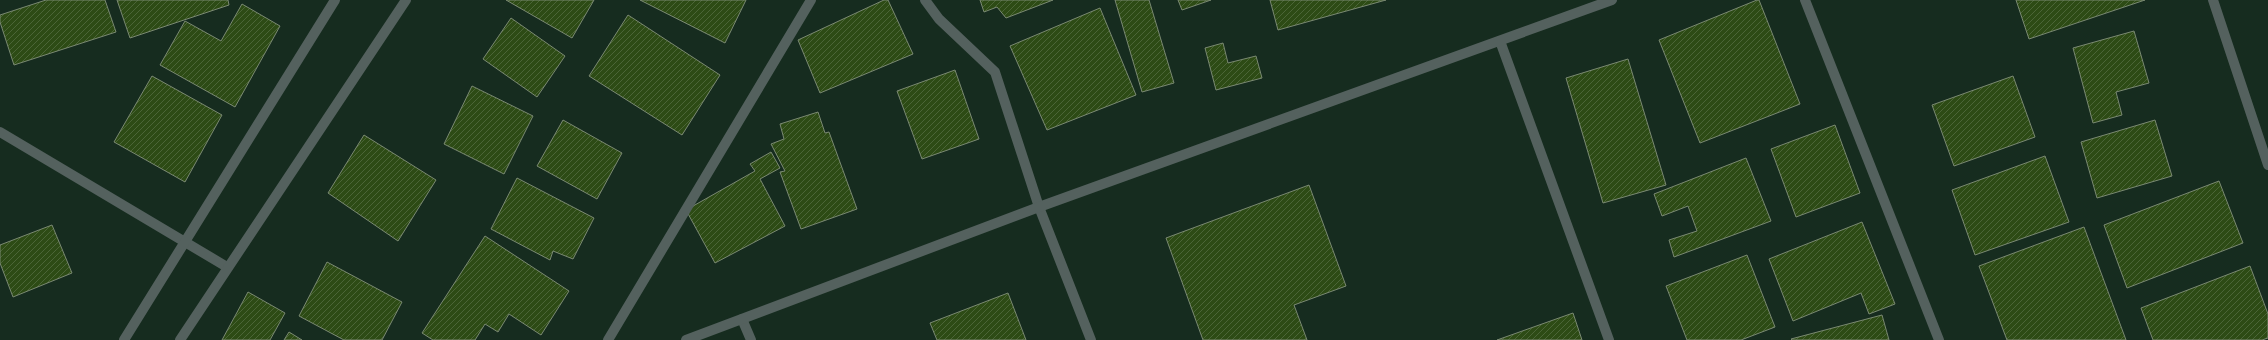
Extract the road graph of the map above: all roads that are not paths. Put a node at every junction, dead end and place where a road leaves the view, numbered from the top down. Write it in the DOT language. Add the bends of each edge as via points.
graph roads {
  1 [pos="335,0"];
  2 [pos="406,0"];
  3 [pos="811,0"];
  4 [pos="925,0"];
  5 [pos="1612,0"];
  6 [pos="1805,0"];
  7 [pos="2213,0"];
  8 [pos="1500,41"];
  9 [pos="0,132"];
  10 [pos="2268,165"];
  11 [pos="1039,207"];
  12 [pos="186,244"];
  13 [pos="227,267"];
  14 [pos="742,319"];
  15 [pos="124,340"];
  16 [pos="180,340"];
  17 [pos="608,340"];
  18 [pos="686,340"];
  19 [pos="751,340"];
  20 [pos="1091,340"];
  21 [pos="1609,340"];
  22 [pos="1939,340"];
  1 -- 12 [label="street"];
  2 -- 13 [label="street"];
  3 -- 17 [label="street"];
  4 -- 11 [label="street" via="939,19 996,72"];
  5 -- 8 [label="street"];
  6 -- 22 [label="street"];
  7 -- 10 [label="street"];
  8 -- 11 [label="street"];
  8 -- 21 [label="street"];
  9 -- 12 [label="street"];
  11 -- 14 [label="street"];
  11 -- 20 [label="street"];
  12 -- 13 [label="street"];
  12 -- 15 [label="street"];
  13 -- 16 [label="street"];
  14 -- 18 [label="street"];
  14 -- 19 [label="street"];
}
